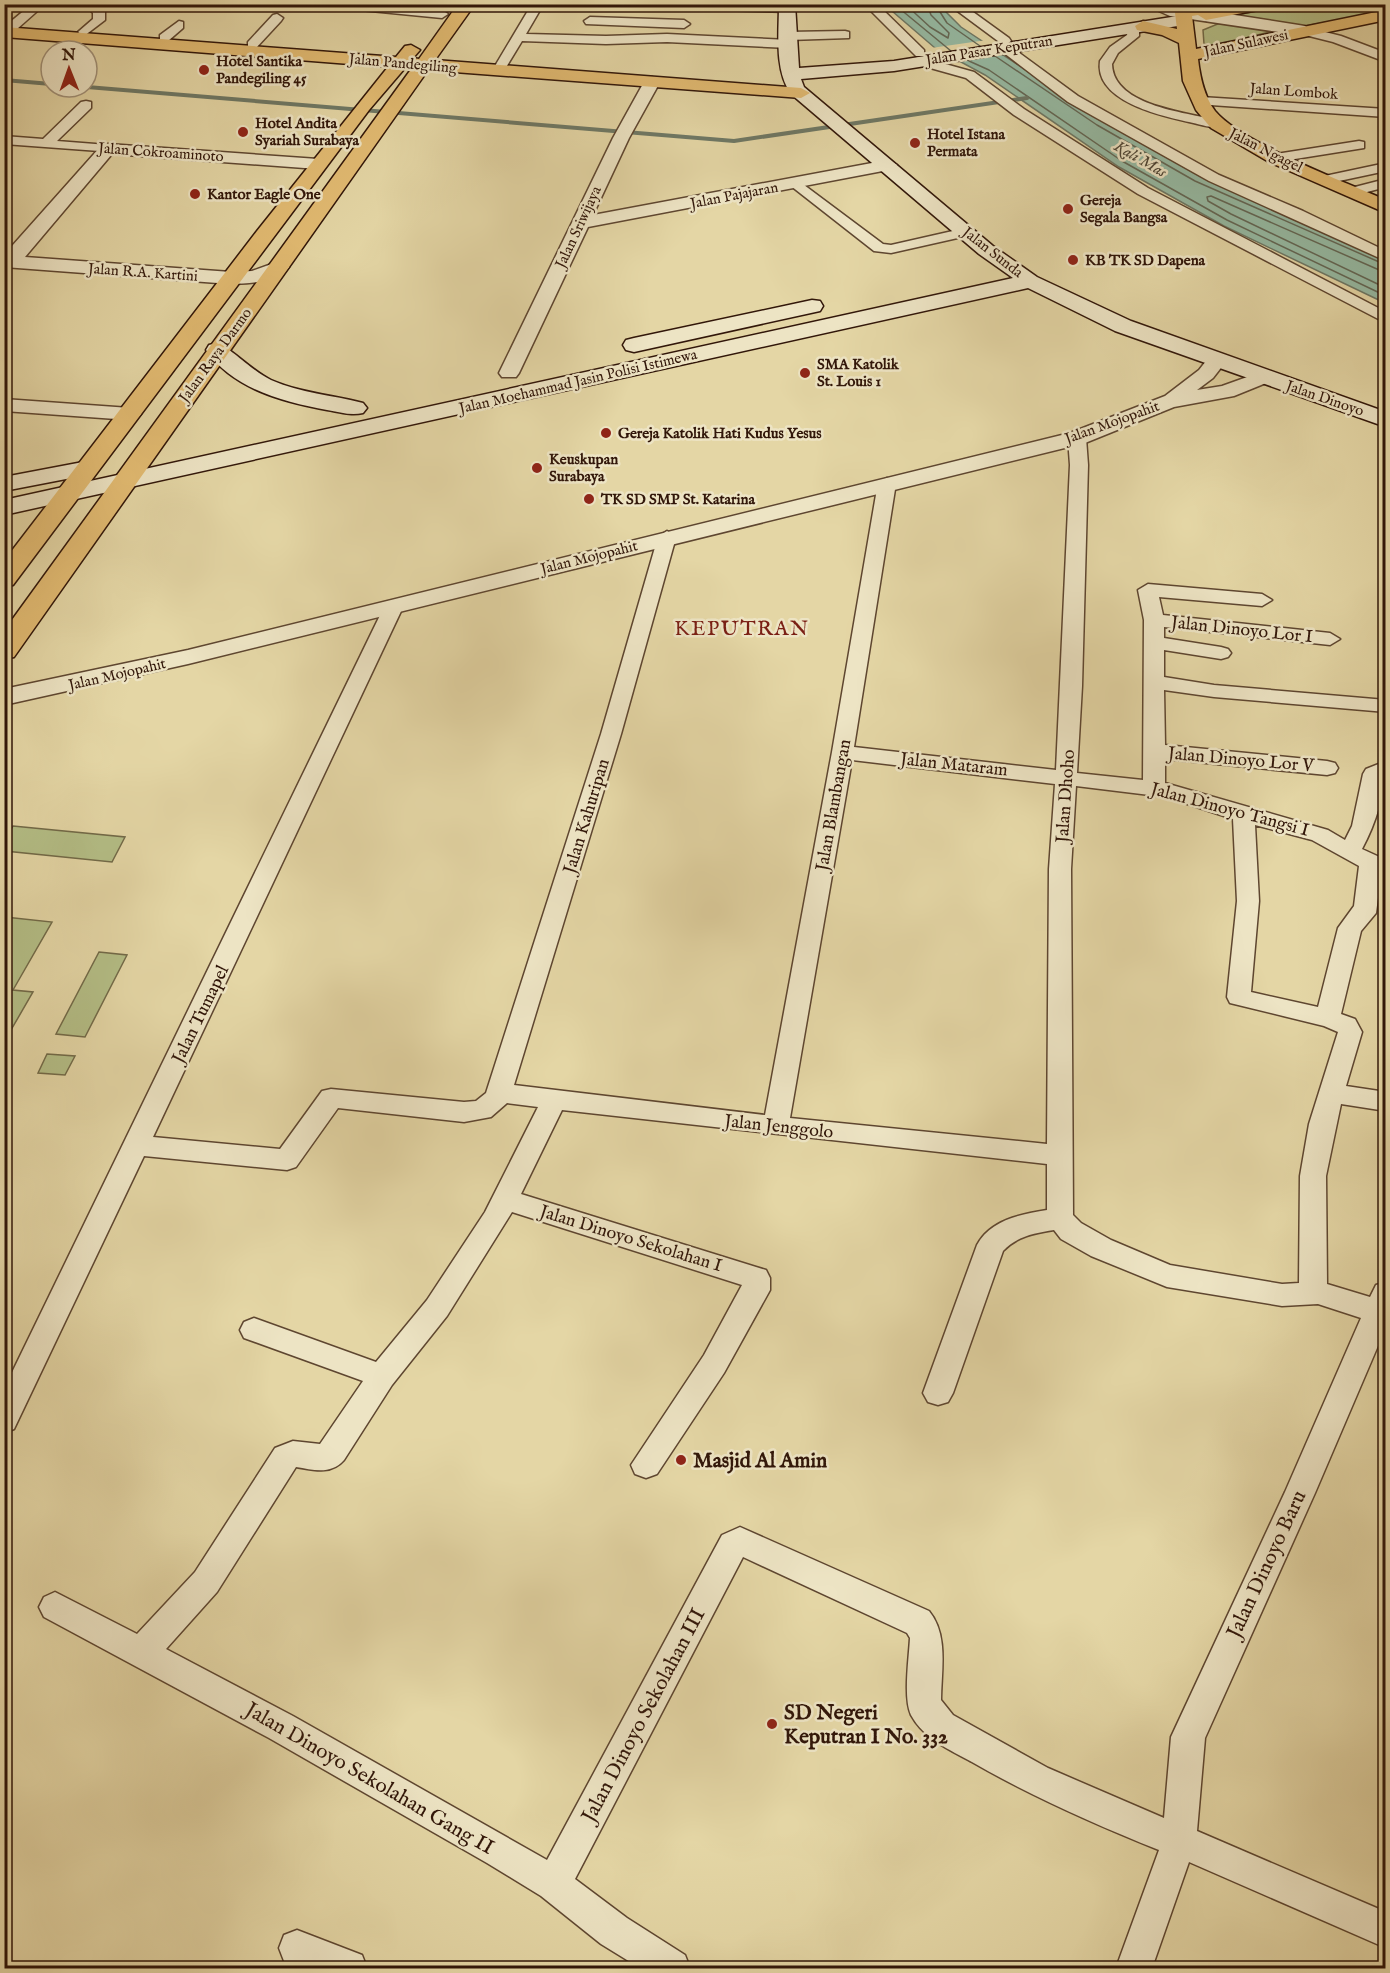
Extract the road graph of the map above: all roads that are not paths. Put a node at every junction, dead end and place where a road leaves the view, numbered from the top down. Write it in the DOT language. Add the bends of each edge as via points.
graph roads {
  1 [pos="90,4"];
  2 [pos="340,4"];
  3 [pos="467,4"];
  4 [pos="538,4"];
  5 [pos="548,4"];
  6 [pos="870,4"];
  7 [pos="954,4"];
  8 [pos="1229,4"];
  9 [pos="1263,4"];
  10 [pos="37,6"];
  11 [pos="370,6"];
  12 [pos="787,7"];
  13 [pos="446,9"];
  14 [pos="1386,15"];
  15 [pos="1147,16"];
  16 [pos="1183,16"];
  17 [pos="1202,16"];
  18 [pos="277,18"];
  19 [pos="581,21"];
  20 [pos="693,24"];
  21 [pos="179,25"];
  22 [pos="771,27"];
  23 [pos="7,28"];
  24 [pos="1305,31"];
  25 [pos="84,32"];
  26 [pos="845,35"];
  27 [pos="789,36"];
  28 [pos="516,37"];
  29 [pos="165,38"];
  30 [pos="252,45"];
  31 [pos="1000,45"];
  32 [pos="1186,48"];
  33 [pos="929,56"];
  34 [pos="1386,58"];
  35 [pos="401,60"];
  36 [pos="425,62"];
  37 [pos="501,66"];
  38 [pos="795,79"];
  39 [pos="652,82"];
  40 [pos="1201,101"];
  41 [pos="86,105"];
  42 [pos="1386,113"];
  43 [pos="1217,124"];
  44 [pos="4,140"];
  45 [pos="46,144"];
  46 [pos="1359,145"];
  47 [pos="108,149"];
  48 [pos="1276,158"];
  49 [pos="318,164"];
  50 [pos="888,165"];
  51 [pos="1386,167"];
  52 [pos="1325,180"];
  53 [pos="796,183"];
  54 [pos="1386,183"];
  55 [pos="1352,192"];
  56 [pos="1383,204"];
  57 [pos="580,224"];
  58 [pos="966,232"];
  59 [pos="1386,257"];
  60 [pos="8,262"];
  61 [pos="1008,266"];
  62 [pos="280,267"];
  63 [pos="231,278"];
  64 [pos="946,278"];
  65 [pos="1030,280"];
  66 [pos="831,302"];
  67 [pos="1386,318"];
  68 [pos="700,330"];
  69 [pos="659,340"];
  70 [pos="217,350"];
  71 [pos="612,350"];
  72 [pos="720,350"];
  73 [pos="684,358"];
  74 [pos="1217,360"];
  75 [pos="532,368"];
  76 [pos="509,373"];
  77 [pos="1264,377"];
  78 [pos="487,378"];
  79 [pos="395,399"];
  80 [pos="1169,401"];
  81 [pos="4,405"];
  82 [pos="355,408"];
  83 [pos="130,414"];
  84 [pos="1386,420"];
  85 [pos="1077,438"];
  86 [pos="142,456"];
  87 [pos="87,468"];
  88 [pos="125,482"];
  89 [pos="887,483"];
  90 [pos="4,484"];
  91 [pos="67,494"];
  92 [pos="4,508"];
  93 [pos="667,537"];
  94 [pos="4,579"];
  95 [pos="1262,600"];
  96 [pos="393,607"];
  97 [pos="1154,620"];
  98 [pos="1330,639"];
  99 [pos="1155,643"];
  100 [pos="4,651"];
  101 [pos="1221,653"];
  102 [pos="1154,682"];
  103 [pos="4,697"];
  104 [pos="1386,706"];
  105 [pos="1155,751"];
  106 [pos="843,752"];
  107 [pos="1327,768"];
  108 [pos="1386,768"];
  109 [pos="1066,777"];
  110 [pos="1154,787"];
  111 [pos="1244,814"];
  112 [pos="1369,861"];
  113 [pos="1328,1018"];
  114 [pos="500,1093"];
  115 [pos="1331,1093"];
  116 [pos="554,1100"];
  117 [pos="1386,1102"];
  118 [pos="776,1126"];
  119 [pos="137,1145"];
  120 [pos="1059,1155"];
  121 [pos="505,1200"];
  122 [pos="1060,1218"];
  123 [pos="1313,1293"];
  124 [pos="1382,1302"];
  125 [pos="254,1330"];
  126 [pos="382,1376"];
  127 [pos="938,1393"];
  128 [pos="4,1420"];
  129 [pos="646,1466"];
  130 [pos="55,1607"];
  131 [pos="142,1652"];
  132 [pos="1179,1843"];
  133 [pos="553,1884"];
  134 [pos="1386,1930"];
  135 [pos="297,1948"];
  136 [pos="349,1968"];
  137 [pos="672,1968"];
  138 [pos="1134,1968"];
  1 -- 25 [label="street" via="99,12 99,20"];
  2 -- 11 [label="street"];
  3 -- 36 [label="main road, Jalan Raya Darmo"];
  4 -- 28 [label="street"];
  5 -- 12 [label="street"];
  6 -- 33 [label="street"];
  7 -- 31 [label="street"];
  8 -- 16 [label="main road, Jalan Pasar Keputran"];
  9 -- 17 [label="main road, Jalan Pasar Keputran"];
  10 -- 23 [label="street"];
  11 -- 13 [label="street"];
  12 -- 27 [label="main road"];
  13 -- 35 [label="main road, Jalan Raya Darmo"];
  14 -- 24 [label="main road, Jalan Sulawesi"];
  15 -- 16 [label="main road, Jalan Pasar Keputran"];
  15 -- 31 [label="main road, Jalan Pasar Keputran"];
  15 -- 31 [label="main road, Jalan Pasar Keputran"];
  15 -- 32 [label="main road"];
  15 -- 43 [label="street" via="1106,62 1115,88 1155,109"];
  16 -- 17 [label="main road, Jalan Pasar Keputran"];
  16 -- 32 [label="main road, Jalan Ngagel"];
  17 -- 24 [label="street, Jalan Sulawesi"];
  18 -- 30 [label="street"];
  19 -- 20 [label="street"];
  21 -- 29 [label="street"];
  22 -- 27 [label="street"];
  23 -- 25 [label="main road, Jalan Pandegiling"];
  23 -- 35 [label="main road, Jalan Pandegiling"];
  24 -- 32 [label="main road, Jalan Sulawesi"];
  24 -- 34 [label="street"];
  25 -- 29 [label="main road, Jalan Pandegiling"];
  26 -- 27 [label="street"];
  27 -- 28 [label="street" via="606,40"];
  27 -- 38 [label="main road"];
  28 -- 37 [label="street"];
  29 -- 30 [label="main road, Jalan Pandegiling"];
  30 -- 35 [label="main road, Jalan Pandegiling"];
  31 -- 33 [label="main road, Jalan Pasar Keputran"];
  31 -- 59 [label="street" via="1073,99 1214,178"];
  32 -- 40 [label="main road, Jalan Ngagel" via="1192,81"];
  33 -- 38 [label="main road, Jalan Pasar Keputran"];
  33 -- 67 [label="street" via="970,75 1019,112 1143,191"];
  35 -- 36 [label="main road, Jalan Pandegiling"];
  35 -- 49 [label="main road, Jalan Raya Darmo"];
  36 -- 37 [label="main road, Jalan Pandegiling"];
  36 -- 39 [label="main road, Jalan Pandegiling"];
  36 -- 62 [label="main road, Jalan Raya Darmo"];
  37 -- 38 [label="main road, Jalan Pandegiling" via="757,85"];
  38 -- 39 [label="main road, Jalan Pandegiling"];
  38 -- 50 [label="main road, Jalan Sunda" via="837,122"];
  39 -- 57 [label="street, Jalan Sriwijaya"];
  40 -- 42 [label="street, Jalan Lombok"];
  40 -- 43 [label="main road, Jalan Ngagel"];
  41 -- 45 [label="street"];
  43 -- 48 [label="main road, Jalan Ngagel"];
  44 -- 45 [label="street, Jalan Cokroaminoto"];
  45 -- 47 [label="street, Jalan Cokroaminoto"];
  46 -- 48 [label="street"];
  47 -- 49 [label="street, Jalan Cokroaminoto"];
  47 -- 60 [label="street"];
  48 -- 52 [label="main road, Jalan Ngagel"];
  49 -- 63 [label="main road, Jalan Raya Darmo"];
  50 -- 53 [label="street, Jalan Pajajaran"];
  50 -- 58 [label="main road, Jalan Sunda"];
  51 -- 52 [label="street"];
  52 -- 55 [label="main road, Jalan Ngagel"];
  53 -- 57 [label="street, Jalan Pajajaran"];
  53 -- 58 [label="street" via="879,248 891,249"];
  54 -- 55 [label="street"];
  55 -- 56 [label="main road, Jalan Ngagel"];
  57 -- 76 [label="street, Jalan Sriwijaya"];
  58 -- 61 [label="main road, Jalan Sunda"];
  60 -- 63 [label="street, Jalan R.A. Kartini"];
  61 -- 64 [label="main road"];
  61 -- 65 [label="main road, Jalan Sunda"];
  62 -- 63 [label="street, Jalan R.A. Kartini" via="255,277"];
  62 -- 70 [label="main road, Jalan Raya Darmo"];
  63 -- 83 [label="main road, Jalan Raya Darmo"];
  65 -- 72 [label="main road, Jalan Moehammad Jasin Polisi Istimewa"];
  65 -- 74 [label="main road, Jalan Sunda" via="1089,311"];
  66 -- 68 [label="main road, Jalan Moehammad Jasin Polisi Istimewa"];
  68 -- 69 [label="main road, Jalan Moehammad Jasin Polisi Istimewa"];
  68 -- 72 [label="main road" via="701,340"];
  69 -- 71 [label="main road, Jalan Moehammad Jasin Polisi Istimewa"];
  69 -- 73 [label="main road" via="682,348"];
  70 -- 82 [label="main road" via="229,365 263,384 302,398"];
  70 -- 86 [label="main road, Jalan Raya Darmo"];
  72 -- 73 [label="main road, Jalan Moehammad Jasin Polisi Istimewa"];
  73 -- 88 [label="main road, Jalan Moehammad Jasin Polisi Istimewa"];
  74 -- 77 [label="main road, Jalan Sunda"];
  74 -- 80 [label="street, Jalan Mojopahit" via="1206,374"];
  75 -- 76 [label="main road, Jalan Moehammad Jasin Polisi Istimewa"];
  76 -- 78 [label="main road, Jalan Moehammad Jasin Polisi Istimewa"];
  77 -- 80 [label="street, Jalan Mojopahit" via="1227,392"];
  77 -- 84 [label="main road, Jalan Dinoyo"];
  79 -- 82 [label="main road"];
  80 -- 85 [label="street, Jalan Mojopahit"];
  81 -- 83 [label="street"];
  82 -- 86 [label="main road"];
  83 -- 87 [label="main road, Jalan Raya Darmo"];
  85 -- 89 [label="street, Jalan Mojopahit"];
  85 -- 109 [label="street, Jalan Dhoho" via="1072,686"];
  86 -- 87 [label="main road"];
  86 -- 88 [label="main road, Jalan Raya Darmo"];
  87 -- 90 [label="main road"];
  87 -- 91 [label="main road, Jalan Raya Darmo"];
  88 -- 91 [label="main road, Jalan Moehammad Jasin Polisi Istimewa"];
  88 -- 100 [label="main road, Jalan Raya Darmo"];
  89 -- 93 [label="street, Jalan Mojopahit"];
  89 -- 106 [label="street, Jalan Blambangan"];
  91 -- 92 [label="main road, Jalan Moehammad Jasin Polisi Istimewa"];
  91 -- 94 [label="main road, Jalan Raya Darmo"];
  93 -- 96 [label="street, Jalan Mojopahit"];
  93 -- 114 [label="street, Jalan Kahuripan" via="608,745"];
  95 -- 97 [label="street" via="1148,590"];
  96 -- 103 [label="street, Jalan Mojopahit"];
  96 -- 119 [label="street, Jalan Tumapel"];
  97 -- 98 [label="street, Jalan Dinoyo Lor I"];
  97 -- 99 [label="street"];
  99 -- 101 [label="street"];
  99 -- 102 [label="street"];
  102 -- 104 [label="street"];
  102 -- 105 [label="street"];
  105 -- 107 [label="street, Jalan Dinoyo Lor V"];
  105 -- 110 [label="street"];
  106 -- 109 [label="street, Jalan Mataram"];
  106 -- 118 [label="street, Jalan Blambangan"];
  108 -- 112 [label="street" via="1374,774 1363,826"];
  109 -- 110 [label="street, Jalan Dinoyo Tangsi I"];
  109 -- 120 [label="street, Jalan Dhoho" via="1060,869"];
  110 -- 111 [label="street, Jalan Dinoyo Tangsi I"];
  111 -- 112 [label="street, Jalan Dinoyo Tangsi I" via="1320,834"];
  111 -- 113 [label="street" via="1248,902 1239,997"];
  112 -- 113 [label="street" via="1366,906 1350,928"];
  113 -- 115 [label="street" via="1346,1024 1350,1032"];
  114 -- 116 [label="street, Jalan Jenggolo"];
  114 -- 119 [label="street" via="483,1110 471,1112 331,1098 287,1160"];
  115 -- 117 [label="street"];
  115 -- 123 [label="street" via="1313,1176"];
  116 -- 118 [label="street, Jalan Jenggolo"];
  116 -- 121 [label="street"];
  118 -- 120 [label="street, Jalan Jenggolo"];
  119 -- 128 [label="street, Jalan Tumapel"];
  120 -- 122 [label="street, Jalan Dhoho"];
  121 -- 126 [label="street" via="437,1308"];
  121 -- 129 [label="street, Jalan Dinoyo Sekolahan I" via="756,1278 756,1290 714,1364"];
  122 -- 123 [label="street" via="1071,1231 1101,1248 1167,1276 1282,1295"];
  122 -- 127 [label="street" via="1014,1229 999,1235 990,1245"];
  123 -- 124 [label="street"];
  124 -- 132 [label="street, Jalan Dinoyo Baru" via="1188,1737"];
  125 -- 126 [label="street"];
  126 -- 131 [label="street" via="327,1458 293,1454 286,1457 206,1582"];
  130 -- 131 [label="street, Jalan Dinoyo Sekolahan Gang II"];
  131 -- 133 [label="street, Jalan Dinoyo Sekolahan Gang II" via="301,1738"];
  132 -- 133 [label="street, Jalan Dinoyo Sekolahan III" via="1036,1780 940,1726 924,1706 926,1638 918,1622 740,1541 733,1545"];
  132 -- 134 [label="street" via="1232,1862"];
  132 -- 138 [label="street, Jalan Dinoyo Baru"];
  133 -- 137 [label="street, Jalan Dinoyo Sekolahan Gang II"];
  135 -- 136 [label="street"];
}
